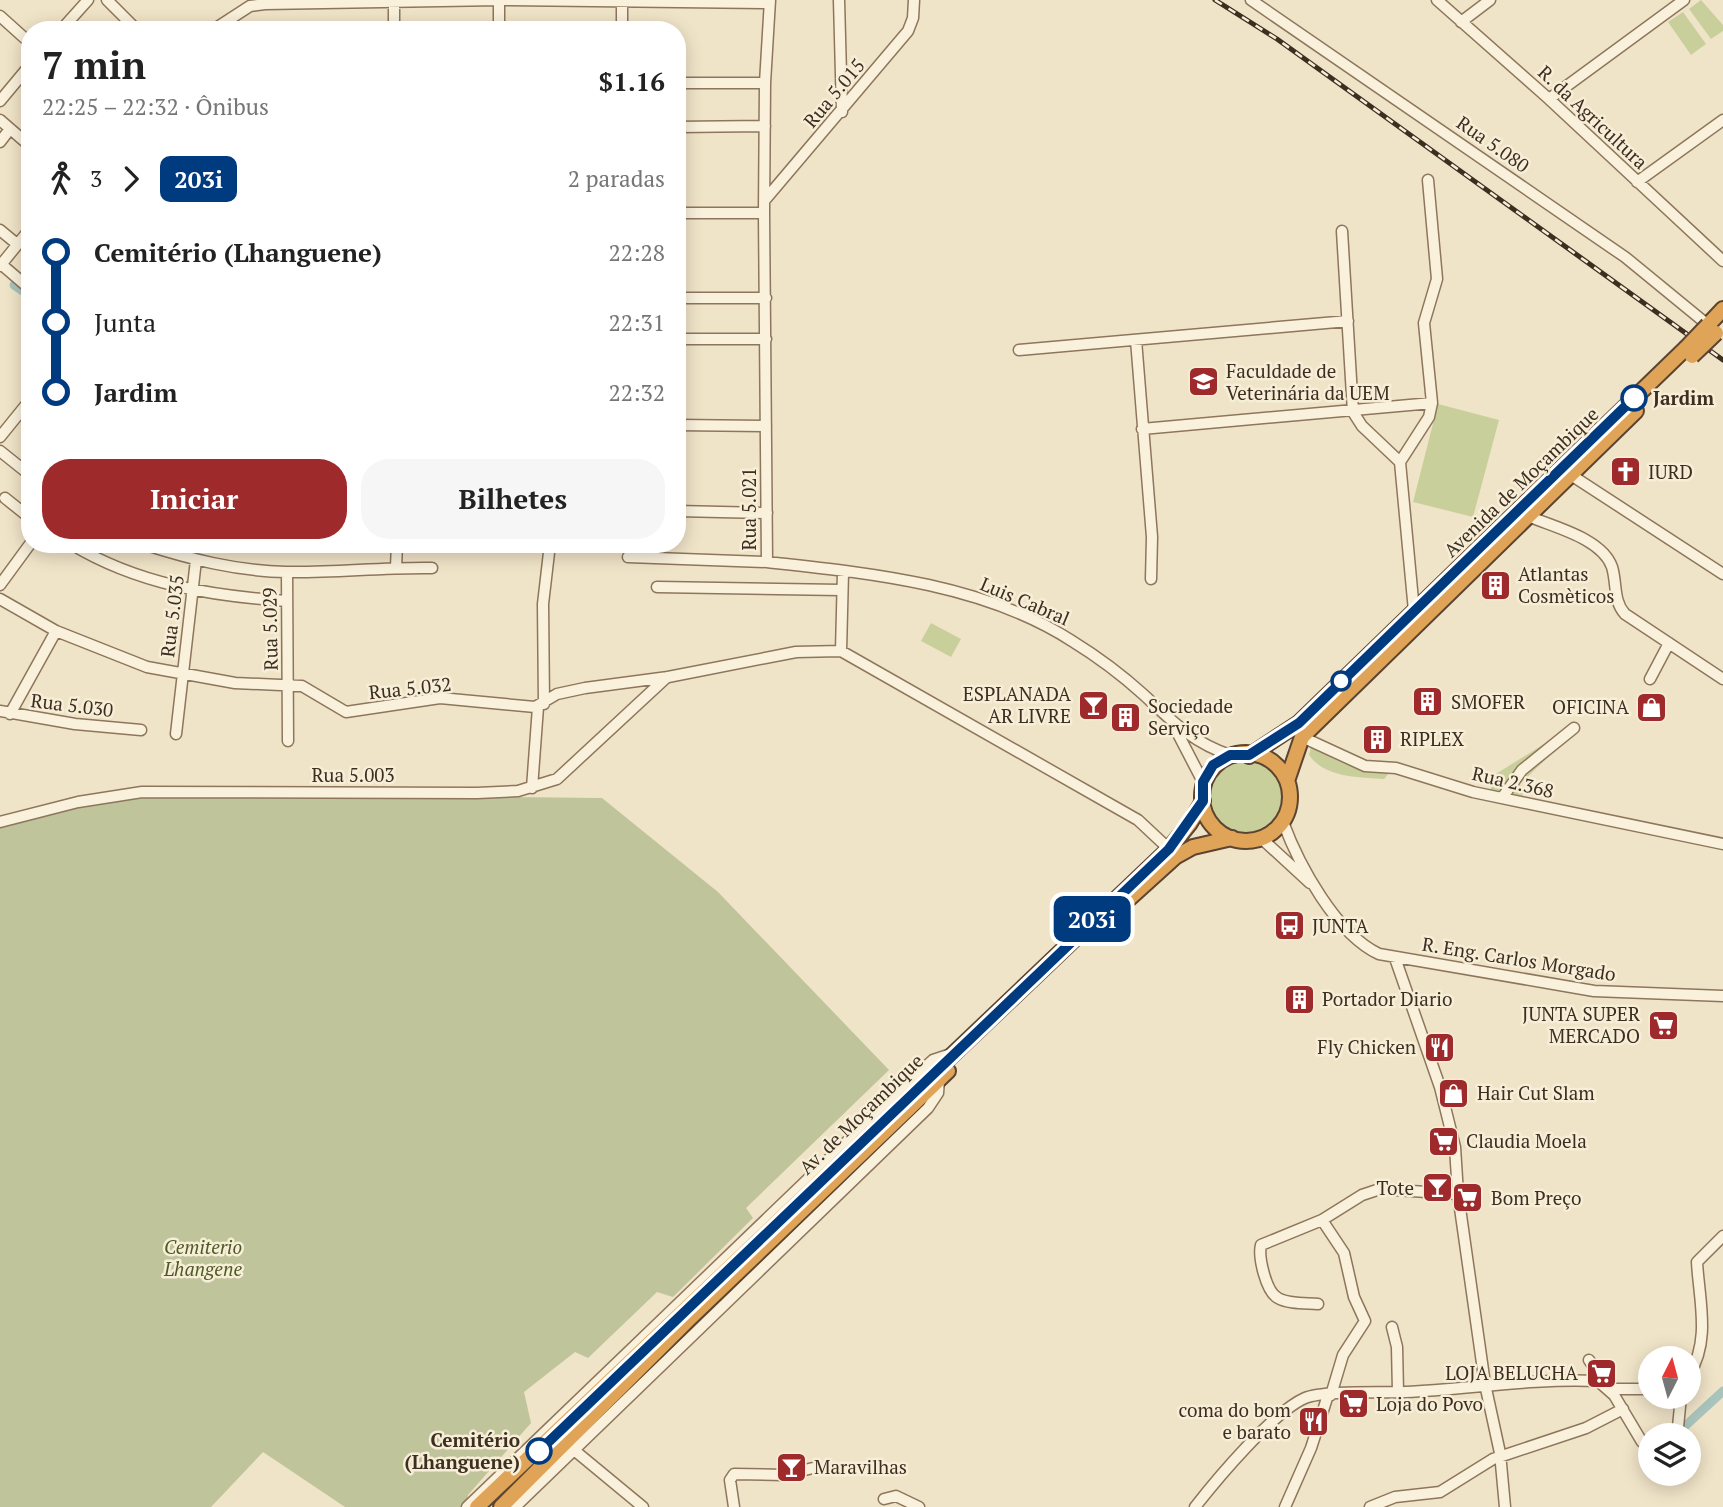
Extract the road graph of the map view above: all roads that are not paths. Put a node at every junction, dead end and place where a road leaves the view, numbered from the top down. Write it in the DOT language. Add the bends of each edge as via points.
graph roads {
  1 [pos="88,0"];
  2 [pos="107,0"];
  3 [pos="499,0"];
  4 [pos="622,0"];
  5 [pos="839,0"];
  6 [pos="914,0"];
  7 [pos="1251,0"];
  8 [pos="1437,0"];
  9 [pos="1490,0"];
  10 [pos="1684,0"];
  11 [pos="770,1"];
  12 [pos="394,2"];
  13 [pos="1263,4"];
  14 [pos="0,16"];
  15 [pos="69,21"];
  16 [pos="128,21"];
  17 [pos="227,21"];
  18 [pos="394,21"];
  19 [pos="499,21"];
  20 [pos="622,21"];
  21 [pos="1461,22"];
  22 [pos="21,36"];
  23 [pos="21,76"];
  24 [pos="686,83"];
  25 [pos="765,83"];
  26 [pos="1549,99"];
  27 [pos="0,101"];
  28 [pos="842,112"];
  29 [pos="0,120"];
  30 [pos="1723,120"];
  31 [pos="765,126"];
  32 [pos="686,127"];
  33 [pos="10,130"];
  34 [pos="21,139"];
  35 [pos="0,142"];
  36 [pos="1428,180"];
  37 [pos="1637,182"];
  38 [pos="764,201"];
  39 [pos="686,212"];
  40 [pos="764,213"];
  41 [pos="0,230"];
  42 [pos="1342,231"];
  43 [pos="21,239"];
  44 [pos="17,244"];
  45 [pos="1723,261"];
  46 [pos="1,265"];
  47 [pos="21,282"];
  48 [pos="686,298"];
  49 [pos="766,298"];
  50 [pos="1723,309"];
  51 [pos="1348,321"];
  52 [pos="1716,328"];
  53 [pos="686,339"];
  54 [pos="766,339"];
  55 [pos="1136,340"];
  56 [pos="1018,350"];
  57 [pos="1689,352"];
  58 [pos="1432,403"];
  59 [pos="21,411"];
  60 [pos="1353,412"];
  61 [pos="686,425"];
  62 [pos="766,426"];
  63 [pos="1142,429"];
  64 [pos="0,437"];
  65 [pos="0,452"];
  66 [pos="1400,462"];
  67 [pos="21,466"];
  68 [pos="1571,475"];
  69 [pos="5,498"];
  70 [pos="21,510"];
  71 [pos="686,511"];
  72 [pos="767,513"];
  73 [pos="1528,516"];
  74 [pos="23,553"];
  75 [pos="90,553"];
  76 [pos="173,553"];
  77 [pos="397,553"];
  78 [pos="549,553"];
  79 [pos="628,557"];
  80 [pos="196,560"];
  81 [pos="767,562"];
  82 [pos="396,567"];
  83 [pos="432,568"];
  84 [pos="287,572"];
  85 [pos="843,572"];
  86 [pos="1723,574"];
  87 [pos="1151,579"];
  88 [pos="0,584"];
  89 [pos="657,587"];
  90 [pos="841,590"];
  91 [pos="192,591"];
  92 [pos="0,599"];
  93 [pos="287,601"];
  94 [pos="1414,611"];
  95 [pos="56,631"];
  96 [pos="1669,643"];
  97 [pos="841,651"];
  98 [pos="183,676"];
  99 [pos="668,677"];
  100 [pos="1650,679"];
  101 [pos="1723,679"];
  102 [pos="288,685"];
  103 [pos="541,705"];
  104 [pos="5,712"];
  105 [pos="1167,718"];
  106 [pos="1574,728"];
  107 [pos="141,730"];
  108 [pos="176,734"];
  109 [pos="1302,737"];
  110 [pos="288,741"];
  111 [pos="1230,755"];
  112 [pos="1249,755"];
  113 [pos="1287,781"];
  114 [pos="1203,782"];
  115 [pos="532,788"];
  116 [pos="1502,798"];
  117 [pos="1203,801"];
  118 [pos="0,822"];
  119 [pos="1283,822"];
  120 [pos="1231,838"];
  121 [pos="1261,838"];
  122 [pos="1723,844"];
  123 [pos="1169,849"];
  124 [pos="1318,891"];
  125 [pos="1395,958"];
  126 [pos="1723,996"];
  127 [pos="951,1054"];
  128 [pos="939,1080"];
  129 [pos="1458,1199"];
  130 [pos="1322,1220"];
  131 [pos="1723,1236"];
  132 [pos="1318,1304"];
  133 [pos="1392,1327"];
  134 [pos="1701,1347"];
  135 [pos="1589,1360"];
  136 [pos="1485,1384"];
  137 [pos="1638,1390"];
  138 [pos="1398,1392"];
  139 [pos="1611,1392"];
  140 [pos="1330,1395"];
  141 [pos="1622,1409"];
  142 [pos="1638,1435"];
  143 [pos="574,1450"];
  144 [pos="1500,1456"];
  145 [pos="813,1468"];
  146 [pos="884,1499"];
  147 [pos="509,1505"];
  148 [pos="467,1507"];
  149 [pos="477,1507"];
  150 [pos="643,1507"];
  151 [pos="734,1507"];
  152 [pos="919,1507"];
  153 [pos="1195,1507"];
  154 [pos="1285,1507"];
  155 [pos="1370,1507"];
  156 [pos="1505,1507"];
  1 -- 15 [label="street"];
  2 -- 16 [label="street"];
  3 -- 4 [label="street"];
  3 -- 12 [label="street"];
  3 -- 19 [label="street"];
  4 -- 11 [label="street"];
  4 -- 20 [label="street"];
  5 -- 28 [label="street"];
  6 -- 28 [label="street, Rua 5.015" via="908,31"];
  7 -- 13 [label="street, Rua 5.080"];
  8 -- 21 [label="street, R. da Agricultura"];
  9 -- 21 [label="street"];
  10 -- 26 [label="street"];
  11 -- 25 [label="street, Rua 5.021"];
  12 -- 17 [label="street" via="265,4 250,6"];
  12 -- 18 [label="street"];
  13 -- 52 [label="street, Rua 5.080" via="1625,257"];
  14 -- 22 [label="street"];
  21 -- 26 [label="street, R. da Agricultura"];
  23 -- 27 [label="street"];
  24 -- 25 [label="street"];
  25 -- 31 [label="street, Rua 5.021"];
  26 -- 37 [label="street, R. da Agricultura"];
  28 -- 38 [label="street, Rua 5.015"];
  29 -- 33 [label="street"];
  30 -- 37 [label="street"];
  31 -- 32 [label="street"];
  31 -- 38 [label="street, Rua 5.021"];
  33 -- 34 [label="street"];
  33 -- 35 [label="street"];
  36 -- 58 [label="street" via="1437,279 1424,323"];
  37 -- 45 [label="street, R. da Agricultura"];
  38 -- 40 [label="street, Rua 5.021"];
  39 -- 40 [label="street"];
  40 -- 49 [label="street, Rua 5.021"];
  41 -- 44 [label="street"];
  42 -- 51 [label="street"];
  43 -- 44 [label="street"];
  44 -- 46 [label="street"];
  46 -- 47 [label="street"];
  48 -- 49 [label="street"];
  49 -- 54 [label="street, Rua 5.021"];
  50 -- 52 [label="highway, Avenida de Moçambique"];
  51 -- 55 [label="street"];
  51 -- 60 [label="street"];
  52 -- 57 [label="highway, Avenida de Moçambique, bridge"];
  53 -- 54 [label="street"];
  54 -- 62 [label="street, Rua 5.021"];
  55 -- 56 [label="street"];
  55 -- 63 [label="street"];
  57 -- 68 [label="highway, Avenida de Moçambique"];
  57 -- 94 [label="highway, Avenida de Moçambique"];
  58 -- 60 [label="street"];
  58 -- 66 [label="street" via="1429,417"];
  59 -- 64 [label="street"];
  60 -- 63 [label="street"];
  60 -- 66 [label="street"];
  61 -- 62 [label="street"];
  62 -- 72 [label="street, Rua 5.021"];
  63 -- 87 [label="street" via="1152,537"];
  65 -- 67 [label="street"];
  66 -- 94 [label="street"];
  68 -- 73 [label="highway"];
  68 -- 86 [label="street"];
  69 -- 70 [label="street"];
  71 -- 72 [label="street"];
  72 -- 81 [label="street, Rua 5.021"];
  73 -- 96 [label="street" via="1595,546 1607,556 1620,609"];
  73 -- 109 [label="highway"];
  74 -- 88 [label="street"];
  75 -- 91 [label="street" via="130,572"];
  76 -- 80 [label="street"];
  77 -- 82 [label="street"];
  78 -- 103 [label="street" via="542,604"];
  79 -- 81 [label="street"];
  80 -- 84 [label="street"];
  80 -- 91 [label="street, Rua 5.035"];
  81 -- 85 [label="street, Rua 5.021"];
  82 -- 83 [label="street"];
  82 -- 84 [label="street"];
  84 -- 93 [label="street, Rua 5.029"];
  85 -- 90 [label="street"];
  85 -- 105 [label="street, Luis Cabral" via="974,597 1052,628 1119,673"];
  89 -- 90 [label="street"];
  90 -- 97 [label="street"];
  91 -- 93 [label="street"];
  91 -- 98 [label="street, Rua 5.035"];
  92 -- 95 [label="street, Rua 5.032"];
  93 -- 102 [label="street, Rua 5.029"];
  94 -- 112 [label="highway, Avenida de Moçambique" via="1285,734"];
  95 -- 98 [label="street, Rua 5.032" via="112,655"];
  95 -- 104 [label="street"];
  96 -- 100 [label="street"];
  96 -- 101 [label="street"];
  97 -- 99 [label="street, Rua 5.032" via="796,652"];
  97 -- 123 [label="street" via="1138,821"];
  98 -- 102 [label="street, Rua 5.032"];
  98 -- 108 [label="street, Rua 5.035"];
  99 -- 103 [label="street, Rua 5.032" via="557,694"];
  99 -- 115 [label="street, Rua 5.003" via="564,775"];
  102 -- 103 [label="street, Rua 5.032" via="311,690 346,712 440,698"];
  102 -- 110 [label="street, Rua 5.029"];
  103 -- 115 [label="street"];
  104 -- 107 [label="street, Rua 5.030"];
  105 -- 111 [label="street, Luis Cabral" via="1193,740"];
  105 -- 114 [label="street, Luis Cabral"];
  106 -- 116 [label="street" via="1522,770"];
  109 -- 113 [label="highway"];
  109 -- 116 [label="street, Rua 2.368" via="1366,766 1396,768"];
  111 -- 112 [label="highway"];
  111 -- 114 [label="highway" via="1213,765"];
  112 -- 113 [label="highway" via="1272,762"];
  113 -- 119 [label="highway" via="1289,809"];
  114 -- 117 [label="highway"];
  115 -- 118 [label="street, Rua 5.003" via="477,793 142,792"];
  116 -- 122 [label="street, Rua 2.368"];
  117 -- 120 [label="highway" via="1212,823"];
  117 -- 123 [label="highway, Av. de Moçambique"];
  119 -- 121 [label="highway"];
  119 -- 124 [label="street"];
  120 -- 121 [label="highway"];
  120 -- 128 [label="highway, Av. de Moçambique" via="1193,847 1175,857"];
  121 -- 124 [label="street"];
  123 -- 127 [label="highway, Av. de Moçambique"];
  124 -- 125 [label="street, R. Eng. Carlos Morgado" via="1364,947"];
  125 -- 126 [label="street, R. Eng. Carlos Morgado" via="1594,992"];
  125 -- 129 [label="street" via="1440,1087 1455,1147"];
  127 -- 148 [label="street" via="930,1062"];
  127 -- 149 [label="highway, Av. de Moçambique"];
  128 -- 143 [label="street" via="938,1093 928,1108"];
  128 -- 147 [label="highway, Av. de Moçambique" via="689,1319"];
  129 -- 130 [label="street" via="1380,1189"];
  129 -- 136 [label="street"];
  130 -- 132 [label="street" via="1261,1245 1259,1250 1278,1298"];
  130 -- 140 [label="street" via="1344,1253 1364,1321 1343,1355"];
  131 -- 134 [label="street" via="1697,1262"];
  133 -- 138 [label="street"];
  135 -- 139 [label="street"];
  136 -- 138 [label="street"];
  136 -- 139 [label="street" via="1594,1381"];
  136 -- 144 [label="street"];
  137 -- 139 [label="street"];
  138 -- 140 [label="street"];
  139 -- 141 [label="street"];
  140 -- 153 [label="street" via="1311,1396 1288,1409"];
  140 -- 154 [label="street"];
  141 -- 142 [label="street"];
  141 -- 144 [label="street" via="1586,1428"];
  143 -- 147 [label="street"];
  143 -- 150 [label="street"];
  144 -- 155 [label="street" via="1440,1492 1395,1497"];
  144 -- 156 [label="street"];
  145 -- 151 [label="street" via="784,1475 734,1474 730,1480"];
  146 -- 152 [label="street" via="896,1496"];
}
